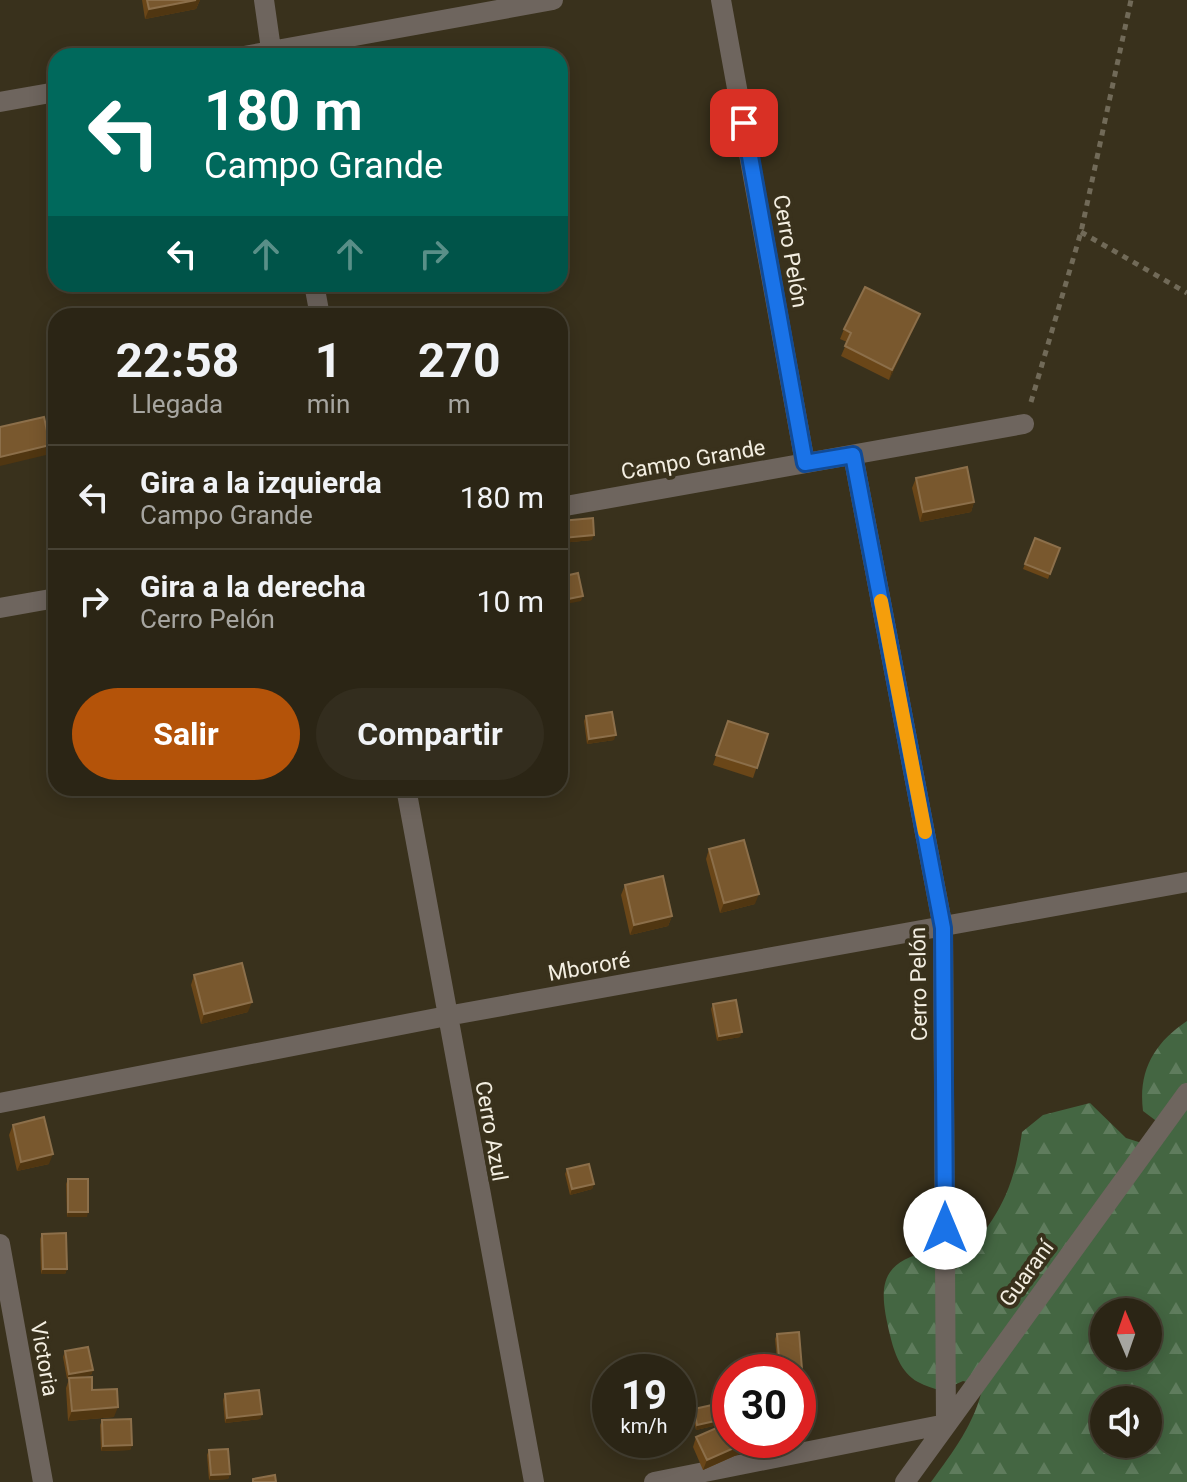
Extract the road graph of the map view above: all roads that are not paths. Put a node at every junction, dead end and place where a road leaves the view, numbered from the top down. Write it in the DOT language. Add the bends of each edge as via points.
graph roads {
  1 [pos="264,0"];
  2 [pos="553,0"];
  3 [pos="721,0"];
  4 [pos="271,48"];
  5 [pos="299,48"];
  6 [pos="48,93"];
  7 [pos="0,102"];
  8 [pos="1024,424"];
  9 [pos="853,455"];
  10 [pos="805,463"];
  11 [pos="568,506"];
  12 [pos="48,599"];
  13 [pos="0,608"];
  14 [pos="407,796"];
  15 [pos="1187,882"];
  16 [pos="943,928"];
  17 [pos="447,1016"];
  18 [pos="1187,1093"];
  19 [pos="0,1103"];
  20 [pos="0,1244"];
  21 [pos="946,1424"];
  22 [pos="43,1482"];
  23 [pos="534,1482"];
  24 [pos="654,1482"];
  25 [pos="905,1482"];
  1 -- 4 [label="street"];
  2 -- 5 [label="street"];
  3 -- 10 [label="street, Cerro Pelón"];
  6 -- 7 [label="street"];
  8 -- 9 [label="street, Campo Grande"];
  9 -- 10 [label="street, Campo Grande"];
  9 -- 16 [label="street, Cerro Pelón"];
  10 -- 11 [label="street, Campo Grande"];
  12 -- 13 [label="street"];
  14 -- 17 [label="street, Cerro Azul"];
  15 -- 16 [label="street, Mbororé"];
  16 -- 17 [label="street, Mbororé"];
  16 -- 21 [label="street, Cerro Pelón"];
  17 -- 19 [label="street, Mbororé"];
  17 -- 23 [label="street, Cerro Azul"];
  18 -- 21 [label="street, Guaraní"];
  20 -- 22 [label="street, Victoria"];
  21 -- 24 [label="street"];
  21 -- 25 [label="street, Guaraní"];
}
